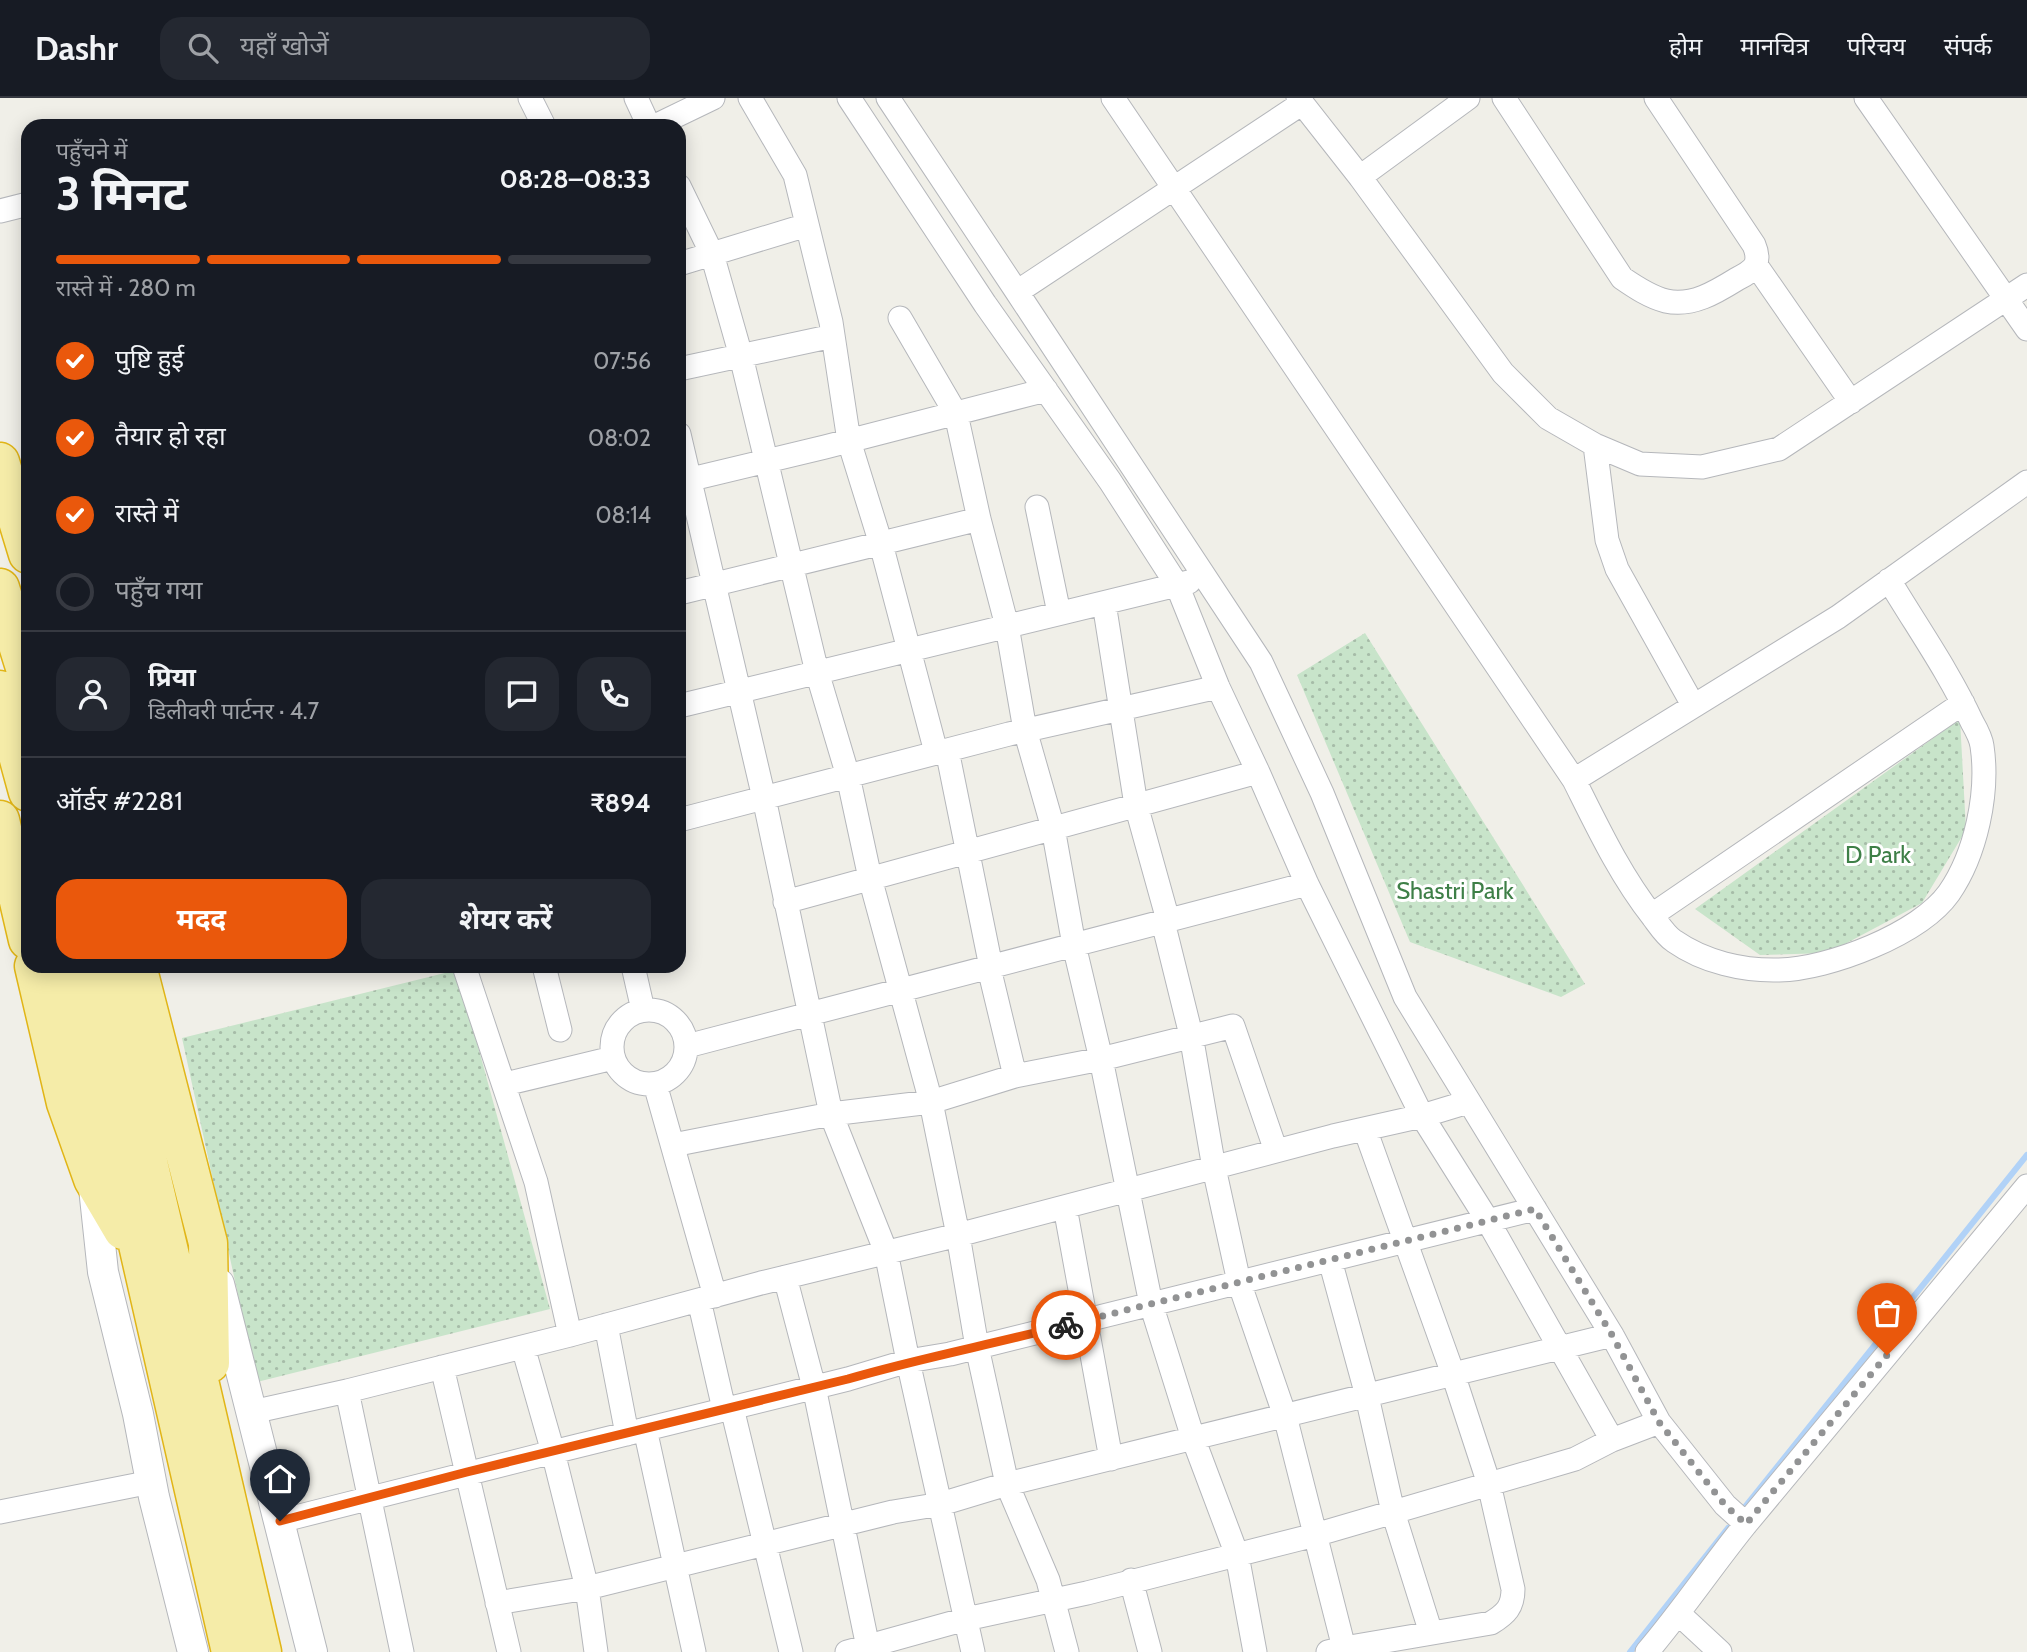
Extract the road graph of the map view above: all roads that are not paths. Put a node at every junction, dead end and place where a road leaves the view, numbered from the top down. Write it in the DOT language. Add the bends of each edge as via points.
graph roads {
  1 [pos="530,98"];
  2 [pos="636,98"];
  3 [pos="713,98"];
  4 [pos="750,98"];
  5 [pos="849,98"];
  6 [pos="888,98"];
  7 [pos="1113,98"];
  8 [pos="1468,98"];
  9 [pos="1504,98"];
  10 [pos="1656,98"];
  11 [pos="1867,98"];
  12 [pos="1299,101"];
  13 [pos="540,119"];
  14 [pos="646,119"];
  15 [pos="670,119"];
  16 [pos="1360,177"];
  17 [pos="1174,188"];
  18 [pos="686,201"];
  19 [pos="21,206"];
  20 [pos="0,211"];
  21 [pos="807,225"];
  22 [pos="712,254"];
  23 [pos="686,262"];
  24 [pos="1756,265"];
  25 [pos="2027,285"];
  26 [pos="1017,292"];
  27 [pos="2007,299"];
  28 [pos="900,318"];
  29 [pos="2027,329"];
  30 [pos="833,336"];
  31 [pos="741,356"];
  32 [pos="686,368"];
  33 [pos="1046,390"];
  34 [pos="1851,402"];
  35 [pos="956,414"];
  36 [pos="849,441"];
  37 [pos="1595,445"];
  38 [pos="767,461"];
  39 [pos="0,462"];
  40 [pos="686,481"];
  41 [pos="2027,482"];
  42 [pos="686,488"];
  43 [pos="1037,506"];
  44 [pos="21,508"];
  45 [pos="978,519"];
  46 [pos="881,544"];
  47 [pos="793,566"];
  48 [pos="1207,579"];
  49 [pos="1889,580"];
  50 [pos="714,584"];
  51 [pos="1177,584"];
  52 [pos="0,588"];
  53 [pos="686,591"];
  54 [pos="1104,603"];
  55 [pos="1059,614"];
  56 [pos="1007,626"];
  57 [pos="909,650"];
  58 [pos="21,655"];
  59 [pos="817,672"];
  60 [pos="1218,687"];
  61 [pos="0,690"];
  62 [pos="739,692"];
  63 [pos="1963,703"];
  64 [pos="686,704"];
  65 [pos="1693,705"];
  66 [pos="1120,709"];
  67 [pos="1025,730"];
  68 [pos="942,751"];
  69 [pos="21,766"];
  70 [pos="1258,772"];
  71 [pos="848,776"];
  72 [pos="1574,780"];
  73 [pos="764,798"];
  74 [pos="1136,805"];
  75 [pos="686,818"];
  76 [pos="0,820"];
  77 [pos="1053,828"];
  78 [pos="968,851"];
  79 [pos="870,878"];
  80 [pos="1307,884"];
  81 [pos="785,902"];
  82 [pos="21,910"];
  83 [pos="1652,915"];
  84 [pos="1168,920"];
  85 [pos="1074,945"];
  86 [pos="991,967"];
  87 [pos="36,973"];
  88 [pos="73,973"];
  89 [pos="104,973"];
  90 [pos="139,973"];
  91 [pos="466,973"];
  92 [pos="546,973"];
  93 [pos="635,973"];
  94 [pos="900,990"];
  95 [pos="643,1010"];
  96 [pos="810,1014"];
  97 [pos="561,1030"];
  98 [pos="1191,1035"];
  99 [pos="687,1046"];
  100 [pos="613,1058"];
  101 [pos="1101,1059"];
  102 [pos="1015,1076"];
  103 [pos="505,1084"];
  104 [pos="655,1084"];
  105 [pos="930,1102"];
  106 [pos="1468,1102"];
  107 [pos="831,1114"];
  108 [pos="1422,1116"];
  109 [pos="1365,1129"];
  110 [pos="673,1145"];
  111 [pos="1276,1151"];
  112 [pos="1214,1168"];
  113 [pos="93,1179"];
  114 [pos="2027,1186"];
  115 [pos="1128,1191"];
  116 [pos="1065,1207"];
  117 [pos="1535,1209"];
  118 [pos="1488,1221"];
  119 [pos="958,1235"];
  120 [pos="1406,1241"];
  121 [pos="208,1242"];
  122 [pos="886,1252"];
  123 [pos="1330,1260"];
  124 [pos="142,1262"];
  125 [pos="785,1277"];
  126 [pos="1239,1282"];
  127 [pos="707,1298"];
  128 [pos="1151,1304"];
  129 [pos="1084,1321"];
  130 [pos="606,1325"];
  131 [pos="570,1335"];
  132 [pos="1612,1335"];
  133 [pos="523,1347"];
  134 [pos="977,1347"];
  135 [pos="1561,1348"];
  136 [pos="908,1361"];
  137 [pos="442,1367"];
  138 [pos="1453,1374"];
  139 [pos="814,1387"];
  140 [pos="347,1391"];
  141 [pos="1367,1396"];
  142 [pos="202,1399"];
  143 [pos="728,1408"];
  144 [pos="252,1412"];
  145 [pos="1285,1416"];
  146 [pos="1659,1422"];
  147 [pos="636,1432"];
  148 [pos="1193,1438"];
  149 [pos="1612,1440"];
  150 [pos="553,1452"];
  151 [pos="1111,1459"];
  152 [pos="467,1472"];
  153 [pos="151,1482"];
  154 [pos="1007,1484"];
  155 [pos="1489,1484"];
  156 [pos="371,1498"];
  157 [pos="940,1504"];
  158 [pos="0,1512"];
  159 [pos="1393,1512"];
  160 [pos="1738,1516"];
  161 [pos="280,1521"];
  162 [pos="844,1525"];
  163 [pos="1315,1535"];
  164 [pos="766,1544"];
  165 [pos="1237,1555"];
  166 [pos="674,1567"];
  167 [pos="1131,1580"];
  168 [pos="587,1588"];
  169 [pos="1054,1600"];
  170 [pos="497,1603"];
  171 [pos="1679,1614"];
  172 [pos="966,1619"];
  173 [pos="1431,1633"];
  174 [pos="861,1650"];
  175 [pos="1336,1650"];
  176 [pos="193,1652"];
  177 [pos="230,1652"];
  178 [pos="262,1652"];
  179 [pos="312,1652"];
  180 [pos="402,1652"];
  181 [pos="509,1652"];
  182 [pos="596,1652"];
  183 [pos="694,1652"];
  184 [pos="791,1652"];
  185 [pos="973,1652"];
  186 [pos="1067,1652"];
  187 [pos="1150,1652"];
  188 [pos="1255,1652"];
  189 [pos="1647,1652"];
  190 [pos="1720,1652"];
  1 -- 13 [label="street"];
  2 -- 14 [label="street"];
  3 -- 15 [label="street"];
  4 -- 21 [label="street" via="795,175"];
  5 -- 33 [label="street"];
  6 -- 26 [label="street"];
  7 -- 17 [label="street"];
  8 -- 16 [label="street"];
  9 -- 24 [label="street" via="1622,278 1636,288 1665,301 1693,300 1707,297"];
  10 -- 24 [label="street" via="1754,245"];
  11 -- 27 [label="street"];
  12 -- 16 [label="street"];
  12 -- 17 [label="street"];
  16 -- 37 [label="street" via="1503,373 1548,418"];
  17 -- 26 [label="street"];
  17 -- 72 [label="street"];
  18 -- 22 [label="street"];
  19 -- 20 [label="street"];
  21 -- 22 [label="street"];
  21 -- 30 [label="street"];
  22 -- 23 [label="street"];
  22 -- 31 [label="street"];
  24 -- 34 [label="street"];
  25 -- 27 [label="street"];
  26 -- 48 [label="street"];
  27 -- 29 [label="street"];
  27 -- 34 [label="street"];
  28 -- 35 [label="street"];
  30 -- 31 [label="street"];
  30 -- 36 [label="street"];
  31 -- 32 [label="street"];
  31 -- 38 [label="street"];
  33 -- 35 [label="street"];
  33 -- 51 [label="street"];
  34 -- 37 [label="street" via="1779,449 1702,467 1640,464"];
  35 -- 36 [label="street"];
  35 -- 45 [label="street"];
  36 -- 38 [label="street"];
  36 -- 46 [label="street"];
  37 -- 65 [label="street" via="1607,540 1618,569"];
  38 -- 40 [label="street"];
  38 -- 47 [label="street"];
  39 -- 44 [label="highway"];
  41 -- 49 [label="street"];
  42 -- 50 [label="street"];
  43 -- 55 [label="street"];
  45 -- 46 [label="street"];
  45 -- 56 [label="street"];
  46 -- 47 [label="street"];
  46 -- 57 [label="street"];
  47 -- 50 [label="street"];
  47 -- 59 [label="street"];
  48 -- 51 [label="street"];
  48 -- 106 [label="street" via="1261,662 1322,793 1405,997"];
  49 -- 63 [label="street"];
  49 -- 65 [label="street" via="1838,617"];
  50 -- 53 [label="street"];
  50 -- 62 [label="street"];
  51 -- 54 [label="street"];
  51 -- 60 [label="street"];
  52 -- 58 [label="highway"];
  54 -- 55 [label="street"];
  54 -- 66 [label="street"];
  55 -- 56 [label="street"];
  56 -- 57 [label="street"];
  56 -- 67 [label="street"];
  57 -- 59 [label="street"];
  57 -- 68 [label="street"];
  59 -- 62 [label="street"];
  59 -- 71 [label="street"];
  60 -- 66 [label="street"];
  60 -- 70 [label="street"];
  61 -- 69 [label="highway"];
  62 -- 64 [label="street"];
  62 -- 73 [label="street"];
  63 -- 83 [label="street"];
  63 -- 83 [label="street" via="1982,744 1983,791 1977,823 1966,860 1949,893 1915,924 1881,943 1836,959 1781,970 1751,969 1723,964 1671,940"];
  65 -- 72 [label="street"];
  66 -- 67 [label="street"];
  66 -- 74 [label="street"];
  67 -- 68 [label="street"];
  67 -- 77 [label="street"];
  68 -- 71 [label="street"];
  68 -- 78 [label="street"];
  70 -- 74 [label="street"];
  70 -- 80 [label="street"];
  71 -- 73 [label="street"];
  71 -- 79 [label="street"];
  72 -- 83 [label="street" via="1625,880"];
  73 -- 75 [label="street"];
  73 -- 81 [label="street"];
  74 -- 77 [label="street"];
  74 -- 84 [label="street"];
  76 -- 82 [label="highway"];
  77 -- 78 [label="street"];
  77 -- 85 [label="street"];
  78 -- 79 [label="street"];
  78 -- 86 [label="street"];
  79 -- 81 [label="street"];
  79 -- 94 [label="street"];
  80 -- 84 [label="street"];
  80 -- 108 [label="street"];
  81 -- 96 [label="street"];
  84 -- 85 [label="street"];
  84 -- 98 [label="street" via="1165,930"];
  85 -- 86 [label="street"];
  85 -- 101 [label="street"];
  86 -- 94 [label="street"];
  86 -- 102 [label="street"];
  87 -- 113 [label="highway" via="66,1103"];
  88 -- 124 [label="highway"];
  89 -- 142 [label="highway"];
  90 -- 121 [label="highway"];
  91 -- 103 [label="street"];
  92 -- 97 [label="street"];
  93 -- 95 [label="street"];
  94 -- 96 [label="street"];
  94 -- 105 [label="street"];
  95 -- 99 [label="street" via="674,1018"];
  95 -- 100 [label="street" via="617,1027"];
  96 -- 99 [label="street"];
  96 -- 107 [label="street"];
  98 -- 101 [label="street"];
  98 -- 111 [label="street" via="1233,1026"];
  98 -- 112 [label="street"];
  99 -- 104 [label="street" via="681,1067"];
  100 -- 103 [label="street"];
  100 -- 104 [label="street" via="625,1076"];
  101 -- 102 [label="street"];
  101 -- 115 [label="street"];
  102 -- 105 [label="street"];
  103 -- 131 [label="street" via="536,1182"];
  104 -- 110 [label="street"];
  105 -- 107 [label="street"];
  105 -- 119 [label="street"];
  106 -- 108 [label="street"];
  106 -- 117 [label="street"];
  107 -- 110 [label="street"];
  107 -- 122 [label="street"];
  108 -- 109 [label="street"];
  108 -- 118 [label="street"];
  109 -- 111 [label="street"];
  109 -- 120 [label="street"];
  110 -- 127 [label="street"];
  111 -- 112 [label="street"];
  112 -- 115 [label="street"];
  112 -- 126 [label="street"];
  113 -- 124 [label="highway"];
  113 -- 153 [label="street" via="103,1272"];
  114 -- 160 [label="street"];
  115 -- 116 [label="street"];
  115 -- 128 [label="street"];
  116 -- 119 [label="street"];
  116 -- 129 [label="street"];
  117 -- 118 [label="street"];
  117 -- 132 [label="street"];
  118 -- 120 [label="street"];
  118 -- 135 [label="street"];
  119 -- 122 [label="street"];
  119 -- 134 [label="street"];
  120 -- 123 [label="street"];
  120 -- 138 [label="street"];
  121 -- 142 [label="highway" via="210,1371"];
  121 -- 144 [label="street"];
  122 -- 125 [label="street"];
  122 -- 136 [label="street"];
  123 -- 126 [label="street"];
  123 -- 141 [label="street"];
  124 -- 177 [label="highway"];
  125 -- 127 [label="street"];
  125 -- 139 [label="street"];
  126 -- 128 [label="street"];
  126 -- 145 [label="street"];
  127 -- 130 [label="street"];
  127 -- 143 [label="street"];
  128 -- 129 [label="street"];
  128 -- 148 [label="street"];
  129 -- 134 [label="street"];
  129 -- 151 [label="street"];
  130 -- 131 [label="street"];
  130 -- 147 [label="street"];
  131 -- 133 [label="street"];
  132 -- 135 [label="street"];
  132 -- 146 [label="street"];
  133 -- 137 [label="street"];
  133 -- 150 [label="street"];
  134 -- 136 [label="street"];
  134 -- 154 [label="street"];
  135 -- 138 [label="street"];
  135 -- 149 [label="street"];
  136 -- 139 [label="street"];
  136 -- 157 [label="street"];
  137 -- 140 [label="street"];
  137 -- 152 [label="street"];
  138 -- 141 [label="street"];
  138 -- 155 [label="street"];
  139 -- 143 [label="street"];
  139 -- 162 [label="street"];
  140 -- 144 [label="street"];
  140 -- 156 [label="street"];
  141 -- 145 [label="street"];
  141 -- 159 [label="street"];
  142 -- 178 [label="highway"];
  143 -- 147 [label="street"];
  143 -- 164 [label="street"];
  144 -- 161 [label="street"];
  145 -- 148 [label="street"];
  145 -- 163 [label="street"];
  146 -- 149 [label="street"];
  146 -- 160 [label="street"];
  147 -- 150 [label="street"];
  147 -- 166 [label="street"];
  148 -- 151 [label="street"];
  148 -- 165 [label="street"];
  149 -- 155 [label="street" via="1575,1459"];
  150 -- 152 [label="street"];
  150 -- 168 [label="street"];
  151 -- 154 [label="street"];
  152 -- 156 [label="street"];
  152 -- 170 [label="street"];
  153 -- 158 [label="street"];
  153 -- 176 [label="street"];
  154 -- 157 [label="street"];
  154 -- 169 [label="street"];
  155 -- 159 [label="street"];
  155 -- 173 [label="street" via="1513,1589 1511,1607 1491,1623"];
  156 -- 161 [label="street"];
  156 -- 180 [label="street"];
  157 -- 162 [label="street"];
  157 -- 172 [label="street"];
  159 -- 163 [label="street"];
  159 -- 173 [label="street"];
  160 -- 171 [label="street"];
  161 -- 179 [label="street"];
  162 -- 164 [label="street"];
  162 -- 174 [label="street"];
  163 -- 165 [label="street"];
  163 -- 175 [label="street"];
  164 -- 166 [label="street"];
  164 -- 184 [label="street"];
  165 -- 167 [label="street"];
  165 -- 188 [label="street"];
  166 -- 168 [label="street"];
  166 -- 183 [label="street"];
  167 -- 169 [label="street"];
  167 -- 187 [label="street"];
  168 -- 170 [label="street"];
  168 -- 182 [label="street"];
  169 -- 172 [label="street"];
  169 -- 186 [label="street"];
  170 -- 181 [label="street"];
  171 -- 189 [label="street"];
  171 -- 190 [label="street"];
  172 -- 174 [label="street"];
  172 -- 185 [label="street"];
  173 -- 175 [label="street"];
}
